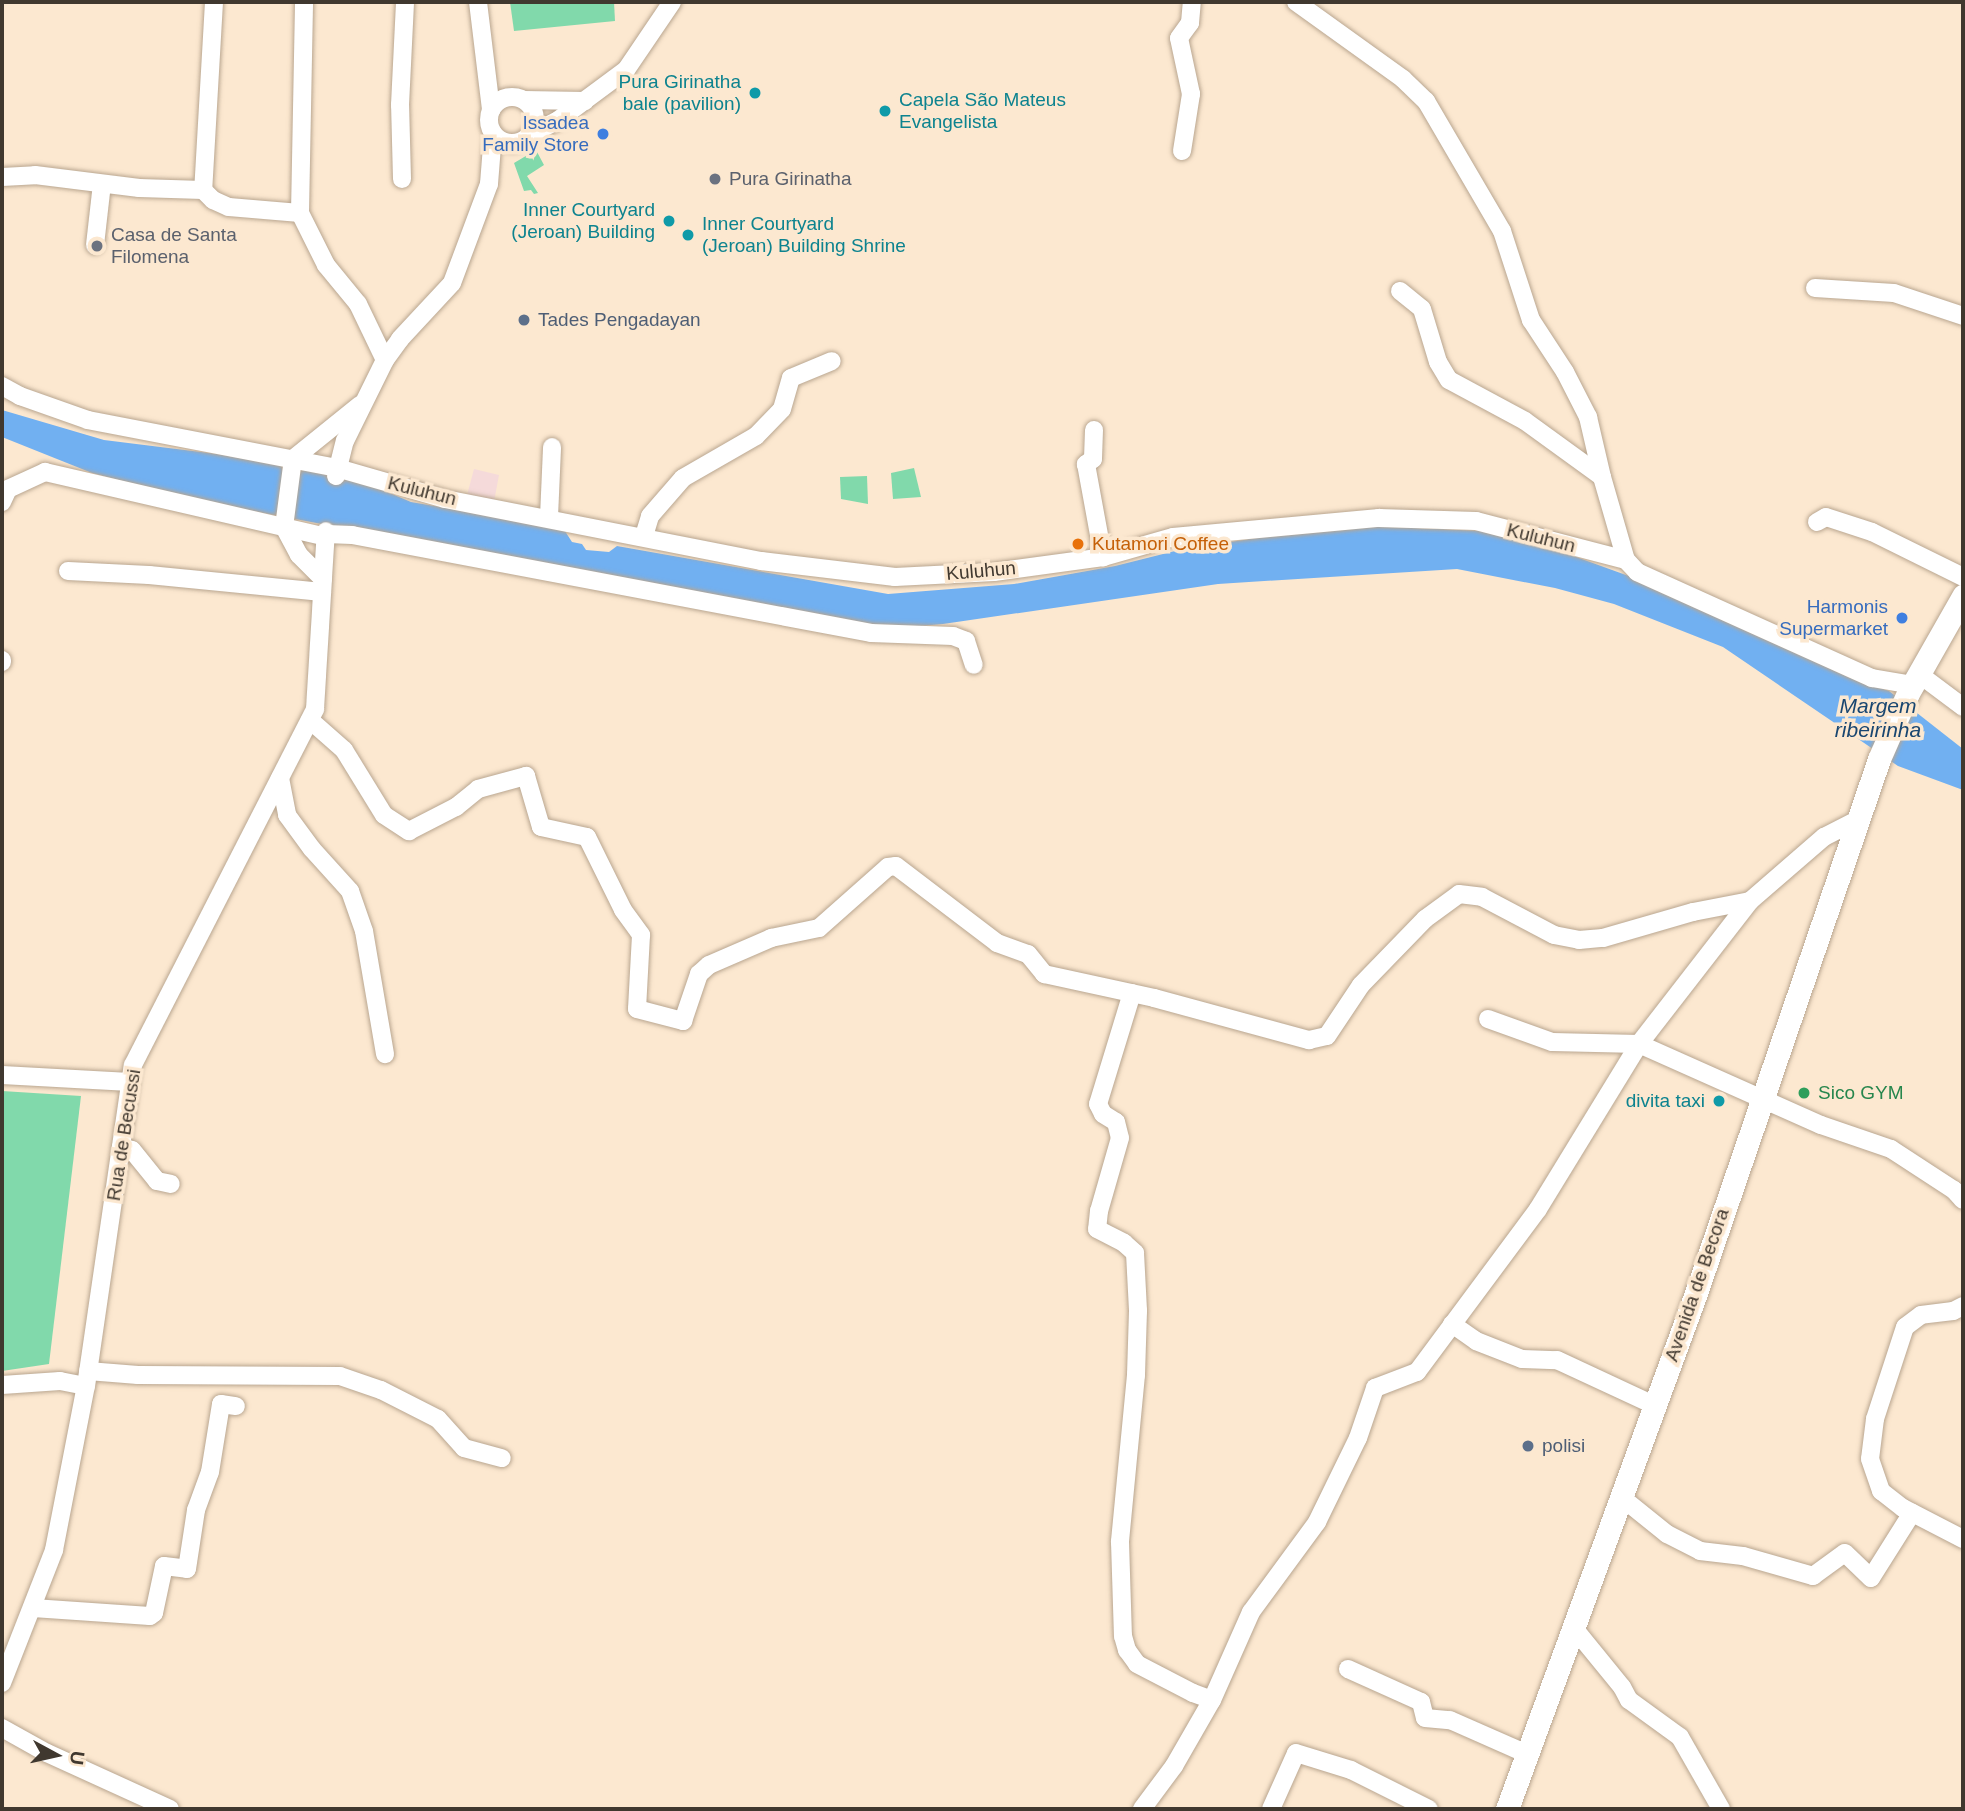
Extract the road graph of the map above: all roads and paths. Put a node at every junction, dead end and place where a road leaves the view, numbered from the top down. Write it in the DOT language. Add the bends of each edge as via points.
graph roads {
  1 [pos="214,2"];
  2 [pos="304,2"];
  3 [pos="405,2"];
  4 [pos="478,2"];
  5 [pos="672,2"];
  6 [pos="1192,2"];
  7 [pos="1296,2"];
  8 [pos="488,65"];
  9 [pos="520,98"];
  10 [pos="584,101"];
  11 [pos="491,110"];
  12 [pos="493,133"];
  13 [pos="522,139"];
  14 [pos="1182,151"];
  15 [pos="2,177"];
  16 [pos="402,179"];
  17 [pos="102,184"];
  18 [pos="489,184"];
  19 [pos="204,190"];
  20 [pos="300,213"];
  21 [pos="95,245"];
  22 [pos="1815,288"];
  23 [pos="1400,291"];
  24 [pos="1963,316"];
  25 [pos="385,360"];
  26 [pos="832,361"];
  27 [pos="2,386"];
  28 [pos="363,403"];
  29 [pos="1094,430"];
  30 [pos="552,447"];
  31 [pos="293,461"];
  32 [pos="336,472"];
  33 [pos="1602,477"];
  34 [pos="2,502"];
  35 [pos="549,517"];
  36 [pos="1817,522"];
  37 [pos="284,524"];
  38 [pos="326,534"];
  39 [pos="644,536"];
  40 [pos="1103,557"];
  41 [pos="1626,561"];
  42 [pos="68,571"];
  43 [pos="1963,576"];
  44 [pos="323,586"];
  45 [pos="1963,596"];
  46 [pos="974,665"];
  47 [pos="1913,684"];
  48 [pos="1963,707"];
  49 [pos="310,720"];
  50 [pos="280,778"];
  51 [pos="1859,819"];
  52 [pos="1750,901"];
  53 [pos="1132,993"];
  54 [pos="1488,1019"];
  55 [pos="1639,1044"];
  56 [pos="385,1054"];
  57 [pos="2,1075"];
  58 [pos="131,1082"];
  59 [pos="1761,1099"];
  60 [pos="121,1147"];
  61 [pos="171,1184"];
  62 [pos="1963,1200"];
  63 [pos="1963,1306"];
  64 [pos="1452,1324"];
  65 [pos="87,1378"];
  66 [pos="2,1385"];
  67 [pos="1654,1405"];
  68 [pos="236,1406"];
  69 [pos="502,1458"];
  70 [pos="1621,1497"];
  71 [pos="1912,1513"];
  72 [pos="1963,1539"];
  73 [pos="33,1608"];
  74 [pos="1573,1627"];
  75 [pos="1348,1669"];
  76 [pos="3,1678"];
  77 [pos="1212,1700"];
  78 [pos="2,1728"];
  79 [pos="1527,1754"];
  80 [pos="170,1809"];
  81 [pos="1142,1809"];
  82 [pos="1271,1809"];
  83 [pos="1429,1809"];
  84 [pos="1507,1809"];
  85 [pos="1721,1809"];
  1 -- 19 [label="street"];
  2 -- 20 [label="street"];
  3 -- 16 [label="street"];
  4 -- 8 [label="street"];
  5 -- 10 [label="street" via="626,71"];
  6 -- 14 [label="street" via="1190,23 1179,38 1191,94"];
  7 -- 33 [label="street" via="1403,79 1426,101 1502,231 1531,320 1588,417"];
  8 -- 9 [label="street"];
  8 -- 11 [label="street"];
  9 -- 10 [label="street"];
  9 -- 11 [label="street" via="502,99"];
  9 -- 13 [label="street" via="534,112 534,128"];
  10 -- 13 [label="street"];
  11 -- 12 [label="street"];
  12 -- 13 [label="street" via="506,142"];
  12 -- 18 [label="street"];
  13 -- 18 [label="street"];
  15 -- 17 [label="street" via="35,175"];
  17 -- 19 [label="street"];
  17 -- 21 [label="street"];
  18 -- 25 [label="street" via="452,283"];
  19 -- 20 [label="street" via="229,207"];
  20 -- 25 [label="street" via="326,265 358,303"];
  22 -- 24 [label="street" via="1894,293"];
  23 -- 33 [label="street" via="1422,310 1448,380 1525,421"];
  25 -- 28 [label="street"];
  26 -- 39 [label="street" via="791,378 782,409 755,436 683,478 650,516"];
  27 -- 31 [label="street, Kuluhun" via="20,397 88,420"];
  28 -- 31 [label="street"];
  28 -- 32 [label="street"];
  29 -- 40 [label="street" via="1093,459 1086,464"];
  30 -- 35 [label="street"];
  31 -- 32 [label="street, Kuluhun"];
  31 -- 37 [label="street"];
  32 -- 35 [label="street, Kuluhun" via="444,499"];
  33 -- 41 [label="street"];
  34 -- 37 [label="street" via="8,489 45,472"];
  35 -- 39 [label="street, Kuluhun"];
  36 -- 43 [label="street" via="1826,517 1872,532"];
  37 -- 38 [label="street"];
  37 -- 44 [label="street" via="299,555"];
  38 -- 44 [label="street, Rua de Becussi"];
  38 -- 46 [label="street" via="365,537 871,633 953,636 966,640"];
  39 -- 40 [label="street, Kuluhun" via="761,561 895,577 994,572"];
  40 -- 41 [label="street, Kuluhun" via="1173,537 1379,518 1476,521"];
  41 -- 47 [label="street, Kuluhun" via="1637,572 1872,678"];
  42 -- 44 [label="street"];
  44 -- 49 [label="street, Rua de Becussi" via="316,709"];
  45 -- 47 [label="main road"];
  47 -- 48 [label="street"];
  47 -- 51 [label="main road, Avenida de Becora" via="1879,759"];
  49 -- 50 [label="street, Rua de Becussi"];
  49 -- 53 [label="street" via="344,750 384,816 409,831 456,807 478,789 526,776 541,827 587,837 623,910 641,935 637,1009 682,1021 699,974 709,965 771,938 819,928 880,872 896,866 997,943 1028,954 1044,974"];
  50 -- 56 [label="street" via="287,815 350,891 364,931"];
  50 -- 58 [label="street, Rua de Becussi" via="133,1065"];
  51 -- 52 [label="street" via="1824,837"];
  51 -- 59 [label="main road, Avenida de Becora"];
  52 -- 53 [label="street" via="1579,940 1541,929 1482,897 1459,894 1441,904 1388,957 1361,985 1327,1036 1316,1041"];
  52 -- 55 [label="street"];
  53 -- 77 [label="street" via="1098,1104 1103,1114 1116,1122 1120,1138 1097,1229 1135,1253 1137,1276 1136,1375 1120,1542 1123,1636 1137,1664"];
  54 -- 55 [label="street" via="1552,1042"];
  55 -- 59 [label="street"];
  55 -- 64 [label="street" via="1538,1209"];
  57 -- 58 [label="street"];
  58 -- 60 [label="street, Rua de Becussi"];
  59 -- 62 [label="street" via="1891,1149"];
  59 -- 67 [label="main road, Avenida de Becora"];
  60 -- 61 [label="street" via="132,1150 157,1181"];
  60 -- 65 [label="street, Rua de Becussi"];
  63 -- 71 [label="street" via="1921,1315 1905,1327 1875,1419 1870,1459 1881,1491"];
  64 -- 67 [label="street" via="1476,1341 1521,1359 1557,1360"];
  64 -- 77 [label="street" via="1417,1372 1375,1388 1358,1438 1317,1522 1251,1612"];
  65 -- 66 [label="street"];
  65 -- 69 [label="street" via="340,1376 381,1390 438,1419 464,1448"];
  65 -- 73 [label="street, Rua de Becussi" via="54,1550"];
  67 -- 70 [label="main road, Avenida de Becora"];
  68 -- 73 [label="street" via="221,1404 187,1569 164,1566 154,1614"];
  70 -- 71 [label="street" via="1667,1534 1700,1551 1743,1556 1813,1576 1845,1553 1871,1578"];
  70 -- 74 [label="main road, Avenida de Becora"];
  71 -- 72 [label="street"];
  73 -- 76 [label="street, Rua de Becussi"];
  74 -- 79 [label="main road, Avenida de Becora"];
  74 -- 85 [label="street" via="1629,1700 1680,1737"];
  75 -- 79 [label="street" via="1421,1702 1425,1718 1450,1720"];
  77 -- 81 [label="street" via="1174,1766"];
  78 -- 80 [label="street"];
  79 -- 84 [label="main road, Avenida de Becora"];
  82 -- 83 [label="street" via="1296,1753 1351,1770"];
}
